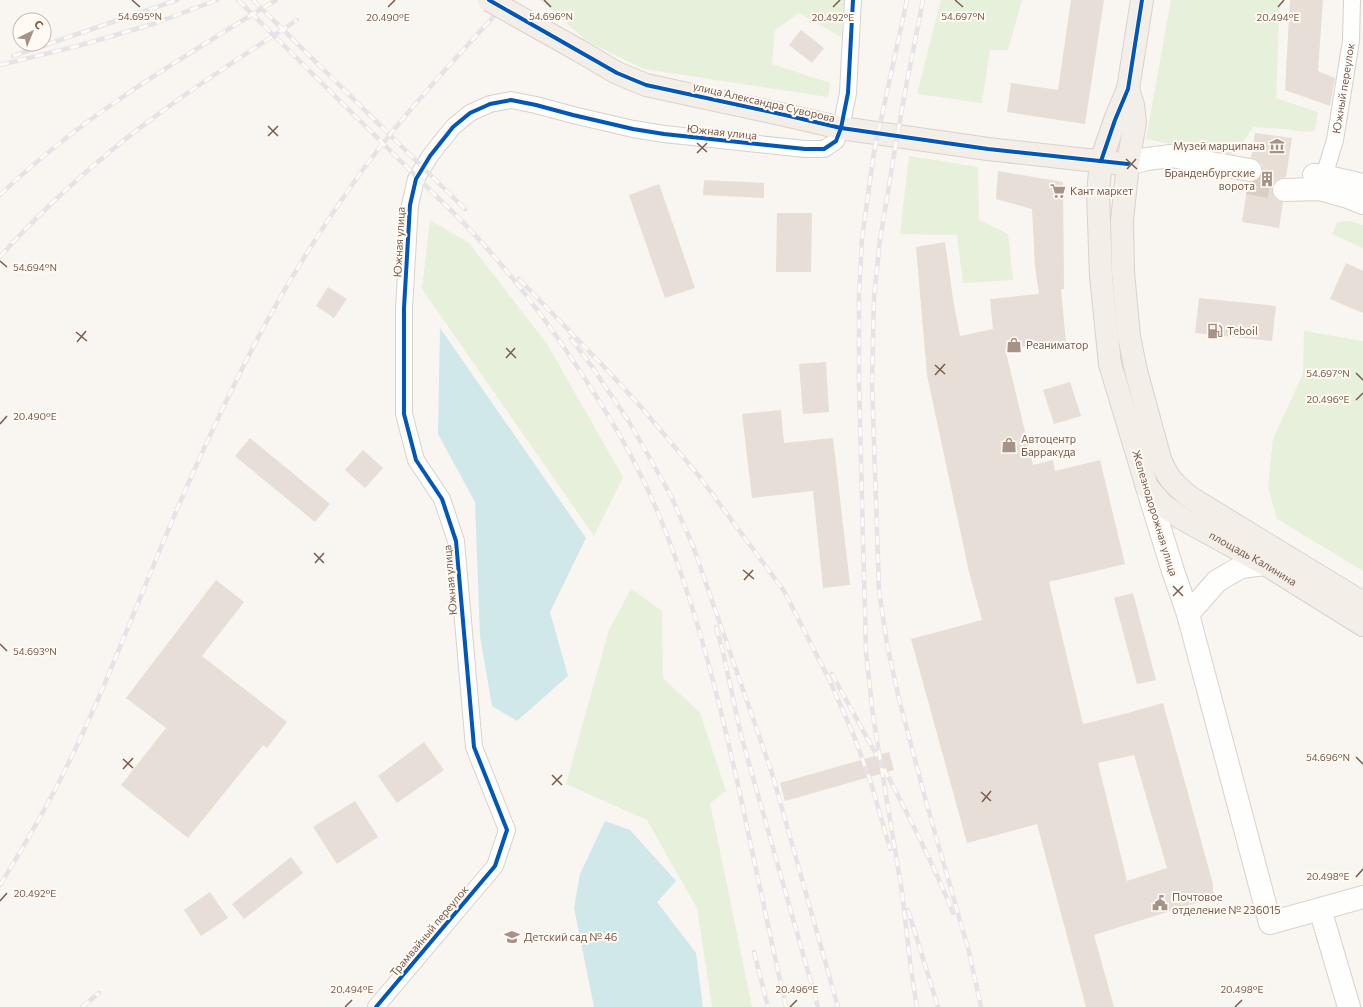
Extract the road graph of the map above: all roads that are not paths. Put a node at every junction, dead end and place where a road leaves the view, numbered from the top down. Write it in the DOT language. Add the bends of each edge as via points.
graph roads {
  1 [pos="489,0"];
  2 [pos="853,0"];
  3 [pos="1142,0"];
  4 [pos="1352,0"];
  5 [pos="1128,89"];
  6 [pos="838,134"];
  7 [pos="1101,161"];
  8 [pos="1128,164"];
  9 [pos="1324,176"];
  10 [pos="1249,177"];
  11 [pos="1363,185"];
  12 [pos="1363,203"];
  13 [pos="1164,471"];
  14 [pos="1147,487"];
  15 [pos="1265,564"];
  16 [pos="1363,603"];
  17 [pos="1188,614"];
  18 [pos="1363,625"];
  19 [pos="495,866"];
  20 [pos="1363,897"];
  21 [pos="1320,909"];
  22 [pos="376,1007"];
  23 [pos="1349,1007"];
  1 -- 6 [label="main road, улица Александра Суворова, bridge" via="617,73 646,85 786,115"];
  2 -- 6 [label="street" via="848,94"];
  3 -- 5 [label="main road, Железнодорожная улица"];
  4 -- 9 [label="street, Южный переулок" via="1351,40 1335,140"];
  5 -- 7 [label="main road, Железнодорожная улица"];
  5 -- 8 [label="main road, Железнодорожная улица" via="1135,122"];
  6 -- 7 [label="main road, улица Александра Суворова"];
  6 -- 19 [label="street, Южная улица" via="824,149 805,150 633,129 510,100 490,104 470,113 453,128 430,156 416,179 410,205 404,308 404,414 416,460 442,499 456,541 474,747 507,830"];
  7 -- 8 [label="main road, улица Александра Суворова"];
  7 -- 14 [label="main road, Железнодорожная улица" via="1098,193 1101,276 1110,364"];
  8 -- 10 [label="street" via="1171,156"];
  8 -- 13 [label="main road, Железнодорожная улица" via="1122,220 1123,272 1129,336 1136,371"];
  9 -- 11 [label="street"];
  9 -- 12 [label="street" via="1285,183 1319,189"];
  13 -- 16 [label="main road, площадь Калинина" via="1173,483 1191,498"];
  14 -- 15 [label="main road, площадь Калинина" via="1182,518"];
  14 -- 17 [label="street, Железнодорожная улица" via="1172,571"];
  15 -- 17 [label="street" via="1241,567 1217,581"];
  15 -- 18 [label="main road, площадь Калинина"];
  17 -- 21 [label="street, Железнодорожная улица" via="1270,923"];
  19 -- 22 [label="street, Трамвайный переулок"];
  20 -- 21 [label="street"];
  21 -- 23 [label="street"];
}
